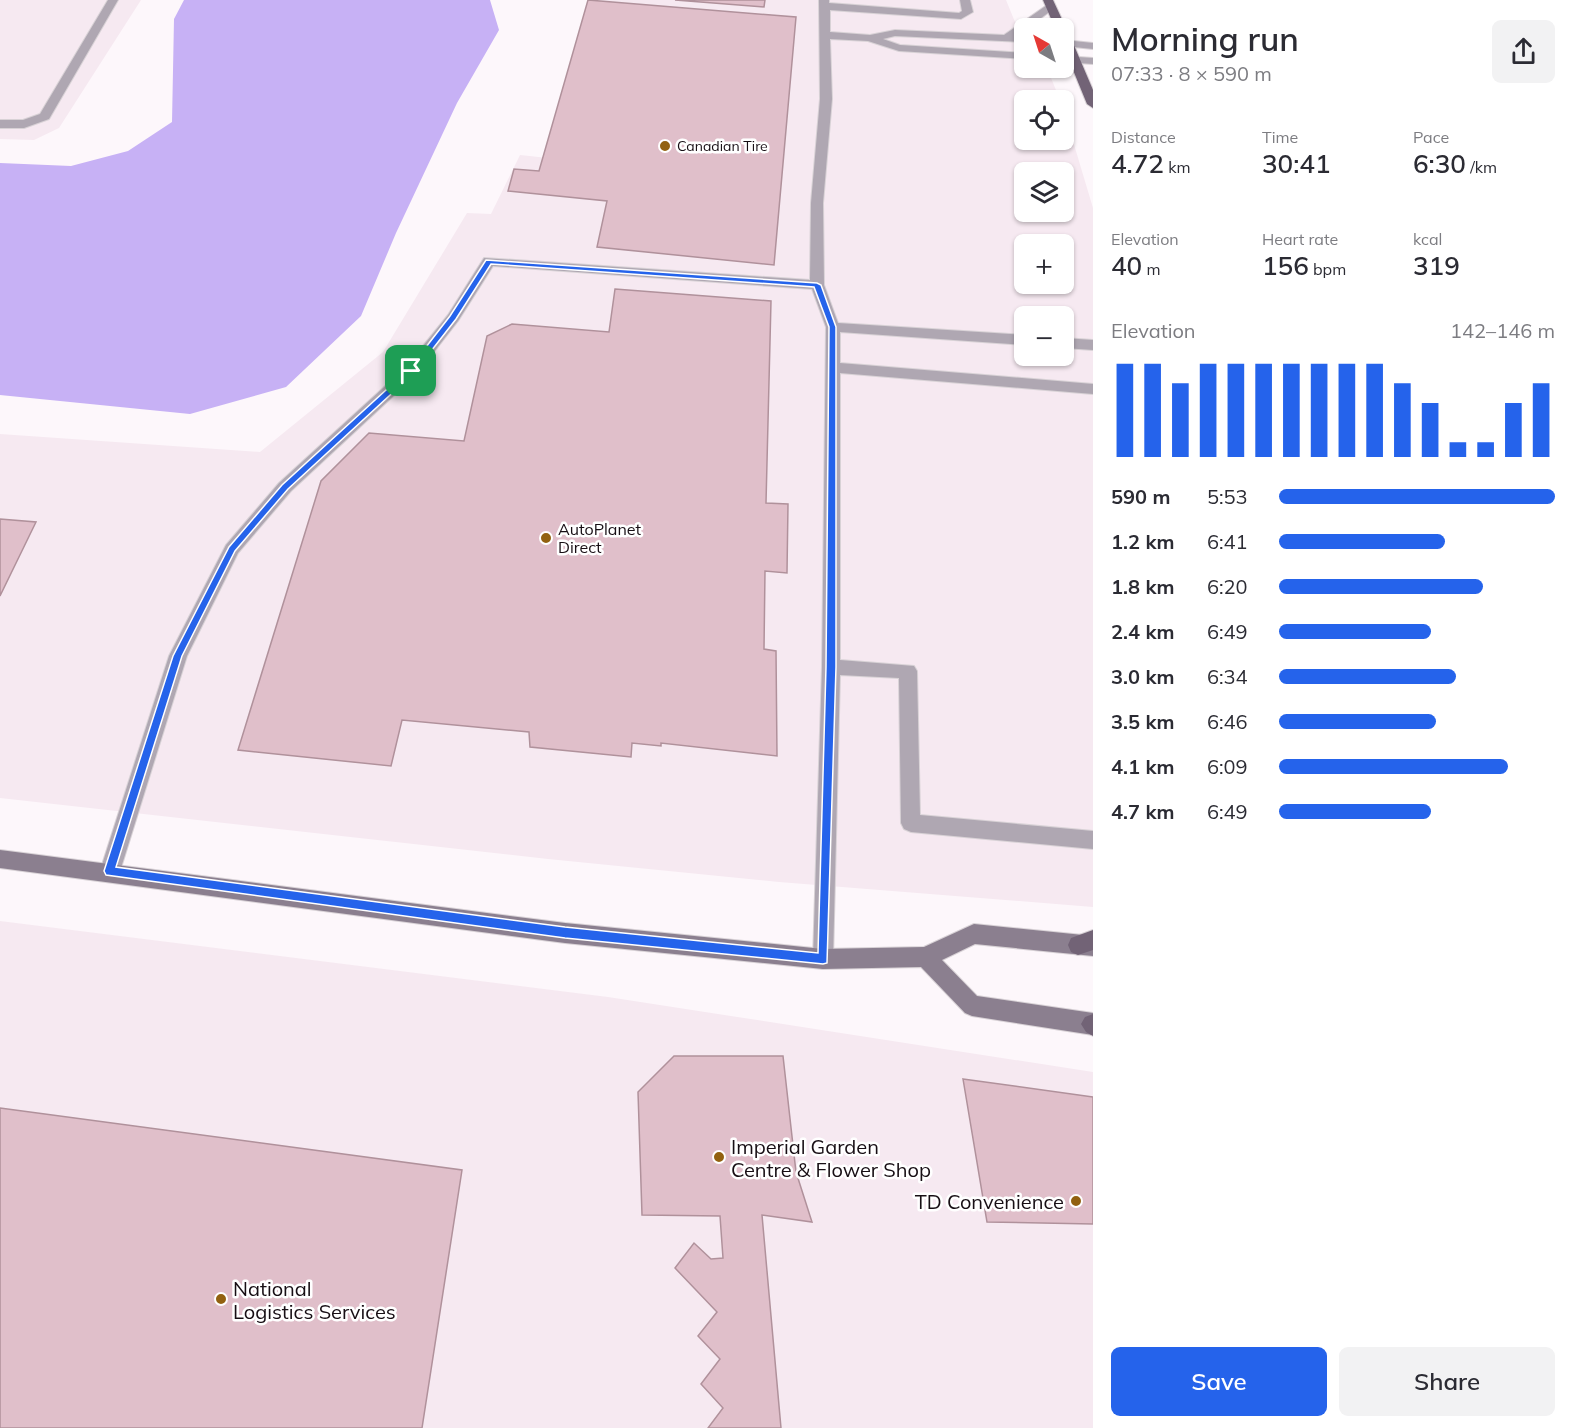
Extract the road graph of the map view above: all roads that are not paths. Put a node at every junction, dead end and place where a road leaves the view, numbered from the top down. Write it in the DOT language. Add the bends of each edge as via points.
graph roads {
  1 [pos="113,0"];
  2 [pos="965,0"];
  3 [pos="824,3"];
  4 [pos="1049,3"];
  5 [pos="1056,18"];
  6 [pos="826,35"];
  7 [pos="869,38"];
  8 [pos="1007,38"];
  9 [pos="1014,38"];
  10 [pos="1074,43"];
  11 [pos="1093,46"];
  12 [pos="1014,55"];
  13 [pos="1074,59"];
  14 [pos="1093,61"];
  15 [pos="1074,68"];
  16 [pos="1093,104"];
  17 [pos="0,124"];
  18 [pos="817,285"];
  19 [pos="832,327"];
  20 [pos="1014,339"];
  21 [pos="1074,344"];
  22 [pos="1093,345"];
  23 [pos="832,367"];
  24 [pos="1093,389"];
  25 [pos="831,667"];
  26 [pos="1093,840"];
  27 [pos="0,859"];
  28 [pos="110,871"];
  29 [pos="1088,944"];
  30 [pos="925,957"];
  31 [pos="823,959"];
  32 [pos="1093,1024"];
  1 -- 17 [label="lane" via="45,116 24,124"];
  2 -- 3 [label="lane" via="968,12 961,16"];
  3 -- 6 [label="lane"];
  4 -- 5 [label="main road"];
  4 -- 8 [label="lane"];
  6 -- 7 [label="lane"];
  6 -- 18 [label="lane"];
  7 -- 8 [label="lane" via="895,33"];
  7 -- 12 [label="lane" via="899,48"];
  8 -- 9 [label="lane"];
  10 -- 11 [label="lane"];
  13 -- 14 [label="lane"];
  15 -- 16 [label="main road"];
  18 -- 19 [label="lane"];
  18 -- 28 [label="lane" via="489,261 453,318 411,371 285,487 232,549 178,656"];
  19 -- 20 [label="lane"];
  19 -- 23 [label="lane"];
  21 -- 22 [label="lane"];
  23 -- 24 [label="lane"];
  23 -- 25 [label="lane"];
  25 -- 26 [label="lane" via="908,671 911,823"];
  25 -- 31 [label="lane"];
  27 -- 28 [label="street"];
  28 -- 31 [label="street" via="565,933"];
  29 -- 30 [label="street" via="974,934"];
  30 -- 31 [label="street"];
  30 -- 32 [label="street" via="972,1006"];
}
